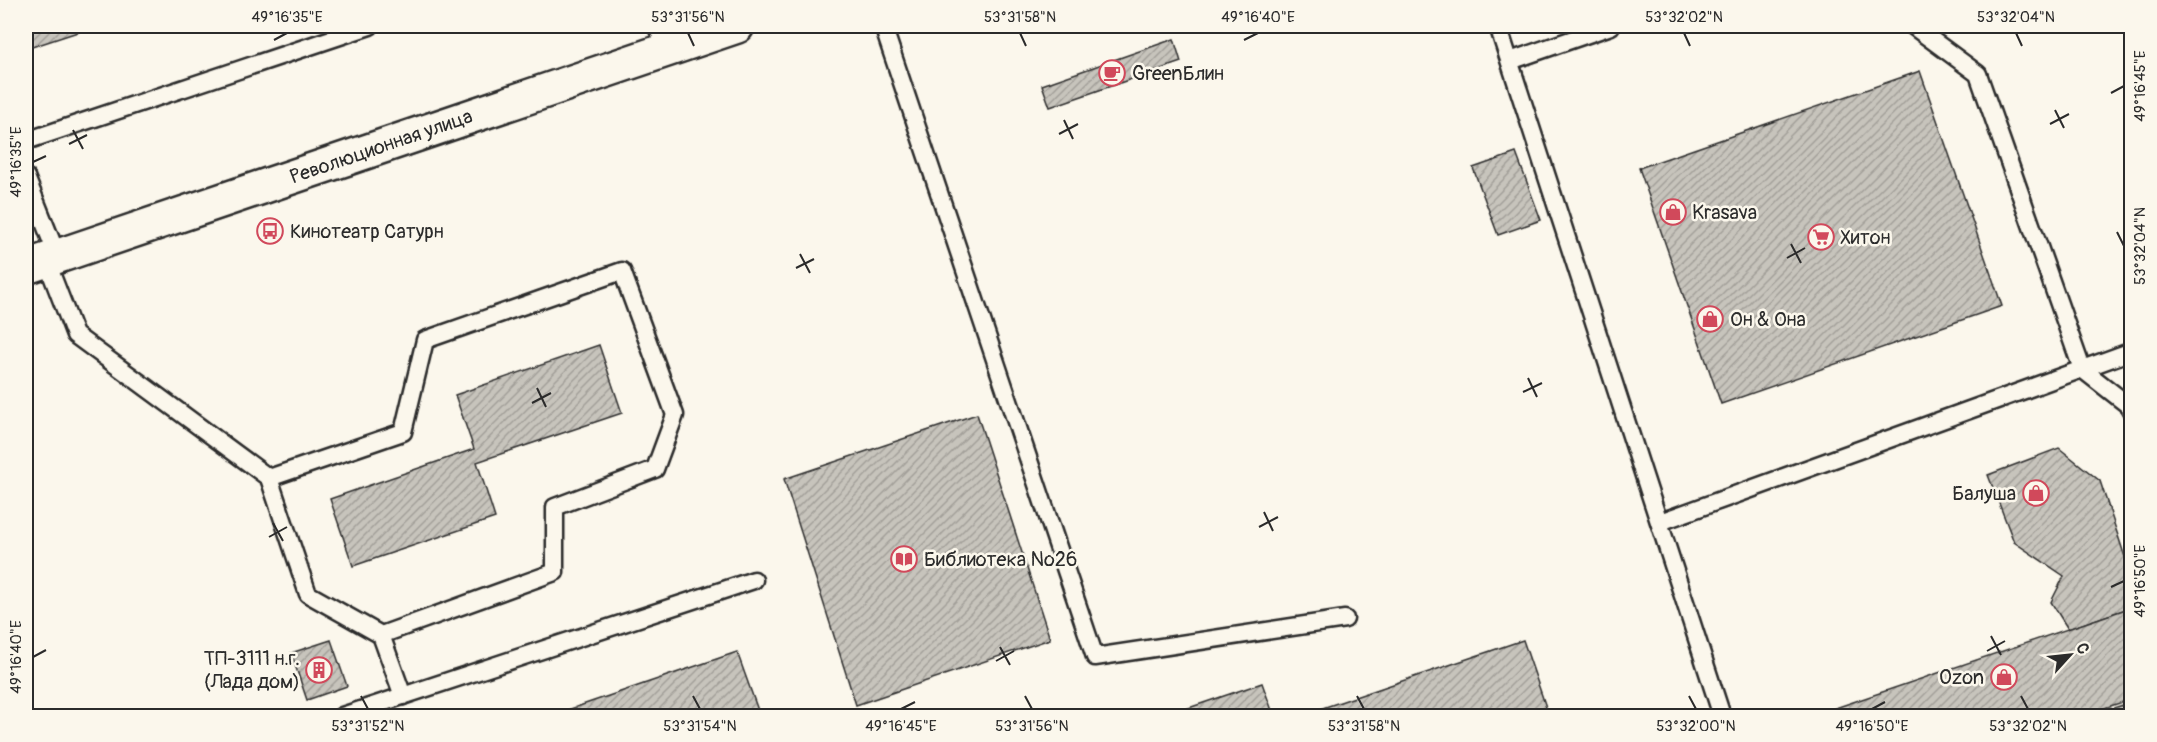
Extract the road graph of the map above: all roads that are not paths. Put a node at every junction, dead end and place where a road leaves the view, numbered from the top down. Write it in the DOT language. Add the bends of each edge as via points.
graph roads {
  1 [pos="370,26"];
  2 [pos="737,26"];
  3 [pos="883,26"];
  4 [pos="1498,26"];
  5 [pos="1611,26"];
  6 [pos="1913,26"];
  7 [pos="662,37"];
  8 [pos="1510,62"];
  9 [pos="26,141"];
  10 [pos="26,177"];
  11 [pos="43,261"];
  12 [pos="2132,351"];
  13 [pos="2082,369"];
  14 [pos="2132,412"];
  15 [pos="269,478"];
  16 [pos="1660,522"];
  17 [pos="754,580"];
  18 [pos="1345,619"];
  19 [pos="381,635"];
  20 [pos="403,696"];
  21 [pos="342,717"];
  22 [pos="1722,717"];
  1 -- 9 [label="lane"];
  2 -- 7 [label="main road, Революционная улица"];
  3 -- 18 [label="lane" via="1095,657"];
  4 -- 8 [label="lane"];
  5 -- 8 [label="lane"];
  6 -- 13 [label="lane" via="1978,74"];
  7 -- 11 [label="main road, Революционная улица"];
  8 -- 16 [label="lane"];
  10 -- 11 [label="lane"];
  11 -- 15 [label="lane" via="75,335"];
  12 -- 13 [label="lane"];
  13 -- 14 [label="lane"];
  13 -- 16 [label="lane"];
  15 -- 19 [label="lane" via="308,594"];
  15 -- 19 [label="lane" via="403,432 425,340 622,272 675,415 655,469 555,507 555,572"];
  16 -- 22 [label="lane"];
  17 -- 20 [label="lane"];
  19 -- 20 [label="lane"];
  20 -- 21 [label="lane"];
}
